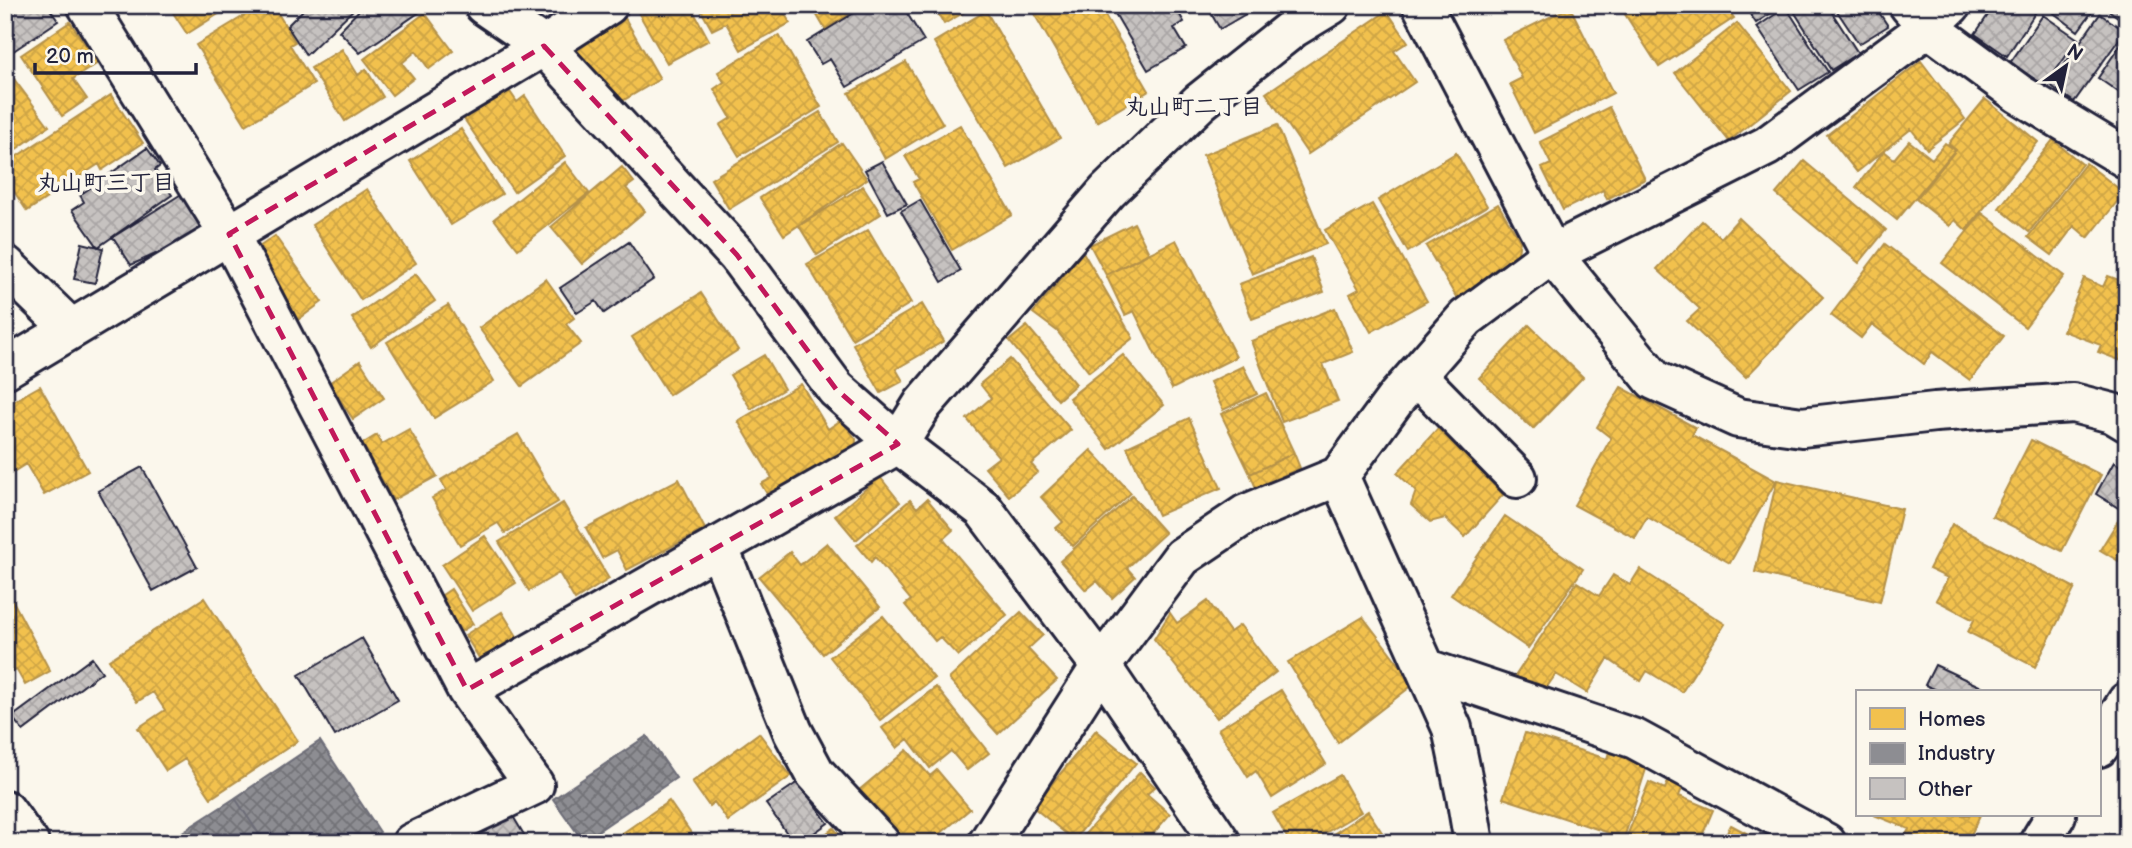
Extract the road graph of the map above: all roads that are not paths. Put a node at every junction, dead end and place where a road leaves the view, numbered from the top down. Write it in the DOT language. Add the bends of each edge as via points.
graph roads {
  1 [pos="87,5"];
  2 [pos="484,5"];
  3 [pos="608,5"];
  4 [pos="1331,5"];
  5 [pos="1422,5"];
  6 [pos="1930,13"];
  7 [pos="544,46"];
  8 [pos="2127,159"];
  9 [pos="229,234"];
  10 [pos="1552,254"];
  11 [pos="5,264"];
  12 [pos="71,329"];
  13 [pos="5,369"];
  14 [pos="1416,375"];
  15 [pos="2127,422"];
  16 [pos="898,444"];
  17 [pos="1339,476"];
  18 [pos="1517,478"];
  19 [pos="718,547"];
  20 [pos="1101,666"];
  21 [pos="1427,669"];
  22 [pos="467,690"];
  23 [pos="2127,702"];
  24 [pos="2100,745"];
  25 [pos="5,810"];
  26 [pos="2055,816"];
  27 [pos="29,843"];
  28 [pos="412,843"];
  29 [pos="880,843"];
  30 [pos="988,843"];
  31 [pos="1221,843"];
  32 [pos="1474,843"];
  33 [pos="1826,843"];
  34 [pos="2039,843"];
  1 -- 9 [label="street"];
  2 -- 7 [label="street"];
  3 -- 7 [label="street"];
  4 -- 16 [label="street" via="1293,28 1200,102 1108,191 923,404"];
  5 -- 10 [label="street"];
  6 -- 8 [label="street" via="2019,94"];
  6 -- 10 [label="street" via="1767,146"];
  7 -- 9 [label="street"];
  7 -- 16 [label="street" via="737,255 836,389"];
  9 -- 12 [label="street"];
  9 -- 22 [label="street"];
  10 -- 14 [label="street" via="1466,318"];
  10 -- 15 [label="street" via="1654,380 1738,418 1802,427 2073,403 2112,413"];
  11 -- 12 [label="street"];
  12 -- 13 [label="street"];
  14 -- 17 [label="street"];
  14 -- 18 [label="street"];
  16 -- 19 [label="street"];
  16 -- 20 [label="street" via="983,509"];
  17 -- 20 [label="street" via="1246,514 1182,557"];
  17 -- 21 [label="street"];
  19 -- 22 [label="street"];
  19 -- 29 [label="street" via="793,732 815,773"];
  20 -- 30 [label="street"];
  20 -- 31 [label="street"];
  21 -- 32 [label="street" via="1452,728"];
  21 -- 33 [label="street" via="1635,739"];
  22 -- 28 [label="street" via="534,785"];
  23 -- 24 [label="street"];
  25 -- 27 [label="street"];
  26 -- 34 [label="street"];
}
